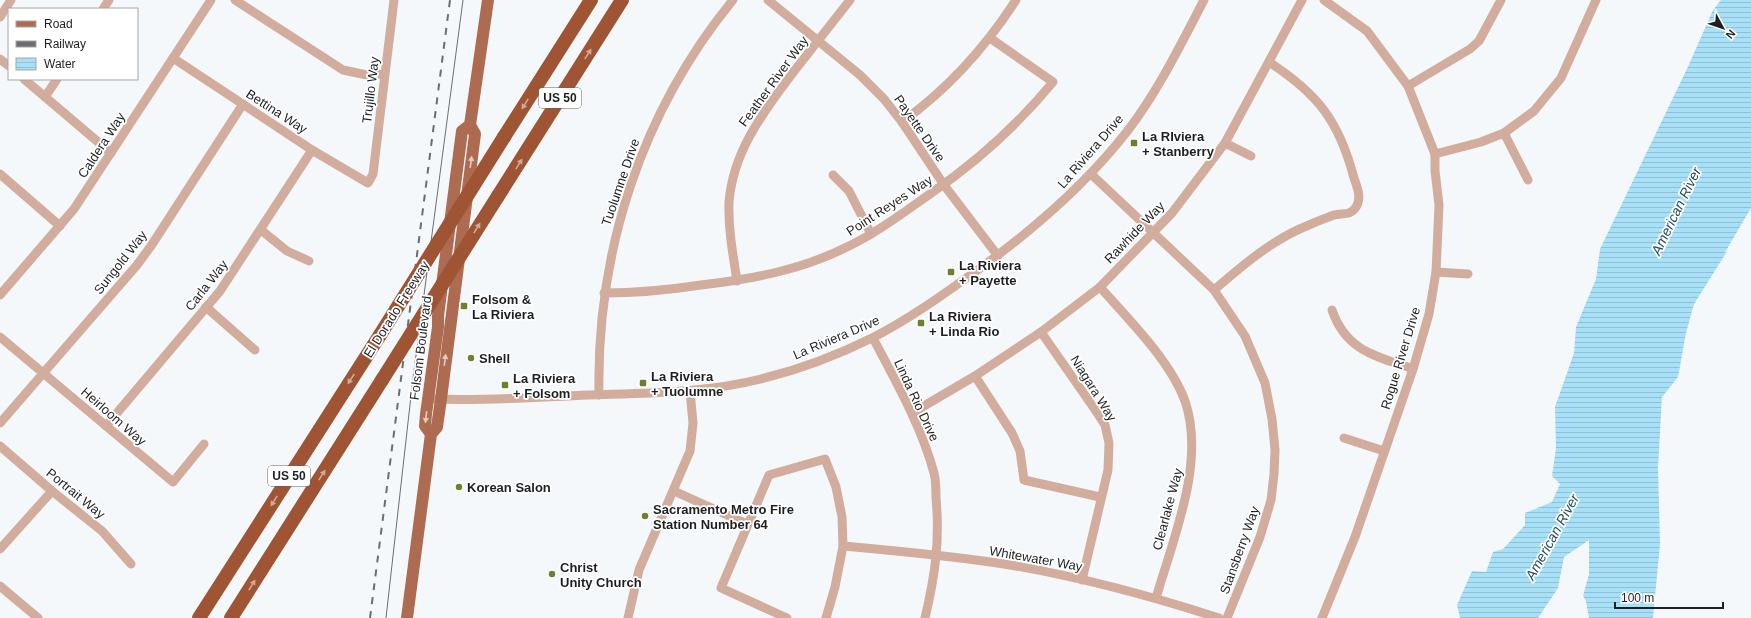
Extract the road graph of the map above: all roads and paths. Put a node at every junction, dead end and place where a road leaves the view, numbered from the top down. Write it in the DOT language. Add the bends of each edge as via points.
graph roads {
  1 [pos="11,0"];
  2 [pos="211,0"];
  3 [pos="235,0"];
  4 [pos="394,0"];
  5 [pos="488,0"];
  6 [pos="591,0"];
  7 [pos="622,0"];
  8 [pos="733,0"];
  9 [pos="768,0"];
  10 [pos="850,0"];
  11 [pos="1016,0"];
  12 [pos="1204,0"];
  13 [pos="1302,0"];
  14 [pos="1324,0"];
  15 [pos="1501,0"];
  16 [pos="1596,0"];
  17 [pos="0,16"];
  18 [pos="990,38"];
  19 [pos="818,41"];
  20 [pos="173,58"];
  21 [pos="0,59"];
  22 [pos="1269,62"];
  23 [pos="8,65"];
  24 [pos="384,74"];
  25 [pos="25,80"];
  26 [pos="56,80"];
  27 [pos="1408,86"];
  28 [pos="45,97"];
  29 [pos="244,104"];
  30 [pos="902,122"];
  31 [pos="1504,133"];
  32 [pos="1225,143"];
  33 [pos="312,150"];
  34 [pos="111,153"];
  35 [pos="1435,154"];
  36 [pos="1251,156"];
  37 [pos="0,174"];
  38 [pos="1091,174"];
  39 [pos="833,175"];
  40 [pos="1528,180"];
  41 [pos="368,183"];
  42 [pos="944,184"];
  43 [pos="60,226"];
  44 [pos="261,230"];
  45 [pos="1153,233"];
  46 [pos="871,234"];
  47 [pos="998,256"];
  48 [pos="309,261"];
  49 [pos="1436,272"];
  50 [pos="1468,274"];
  51 [pos="737,281"];
  52 [pos="1100,287"];
  53 [pos="1214,290"];
  54 [pos="1,293"];
  55 [pos="604,293"];
  56 [pos="206,308"];
  57 [pos="1332,310"];
  58 [pos="1041,332"];
  59 [pos="0,337"];
  60 [pos="873,338"];
  61 [pos="255,350"];
  62 [pos="1413,369"];
  63 [pos="44,374"];
  64 [pos="975,376"];
  65 [pos="690,391"];
  66 [pos="599,395"];
  67 [pos="435,398"];
  68 [pos="912,413"];
  69 [pos="0,423"];
  70 [pos="106,426"];
  71 [pos="1344,438"];
  72 [pos="204,444"];
  73 [pos="0,446"];
  74 [pos="1384,451"];
  75 [pos="52,491"];
  76 [pos="674,491"];
  77 [pos="1100,497"];
  78 [pos="747,524"];
  79 [pos="844,546"];
  80 [pos="0,549"];
  81 [pos="937,555"];
  82 [pos="131,564"];
  83 [pos="1082,580"];
  84 [pos="0,586"];
  85 [pos="1156,598"];
  86 [pos="38,618"];
  87 [pos="199,618"];
  88 [pos="231,618"];
  89 [pos="407,618"];
  90 [pos="628,618"];
  91 [pos="787,618"];
  92 [pos="826,618"];
  93 [pos="925,618"];
  94 [pos="1220,618"];
  95 [pos="1227,618"];
  96 [pos="1322,618"];
  1 -- 17 [label="street"];
  2 -- 20 [label="street, Caldera Way"];
  3 -- 24 [label="street" via="340,68 359,74"];
  4 -- 24 [label="street, Trujillo Way"];
  5 -- 67 [label="main road, Folsom Boulevard" via="470,125 475,134"];
  6 -- 87 [label="highway, El Dorado Freeway / US 50, one-way, bridge"];
  88 -- 7 [label="highway, El Dorado Freeway / US 50, one-way, bridge"];
  8 -- 55 [label="street, Tuolumne Drive" via="693,57 649,137 619,220"];
  9 -- 19 [label="street, Payette Drive"];
  10 -- 19 [label="street, Feather River Way"];
  11 -- 18 [label="street"];
  12 -- 38 [label="street, La Riviera Drive" via="1160,83 1130,127"];
  13 -- 22 [label="street, Rawhide Way"];
  14 -- 27 [label="street, Rogue River Drive" via="1367,31"];
  15 -- 27 [label="street" via="1479,40 1470,49"];
  16 -- 31 [label="street" via="1561,78 1534,111"];
  18 -- 30 [label="street" via="957,76"];
  18 -- 42 [label="street, Point Reyes Way" via="1053,82 998,142"];
  19 -- 30 [label="street, Payette Drive" via="864,79"];
  19 -- 51 [label="street, Feather River Way" via="758,121 741,153 730,196 729,217"];
  20 -- 29 [label="street, Bettina Way"];
  20 -- 34 [label="street, Caldera Way"];
  21 -- 23 [label="street"];
  22 -- 32 [label="street, Rawhide Way"];
  22 -- 53 [label="street" via="1294,78 1330,117 1344,144 1359,198 1356,208 1348,213 1319,221 1281,239 1247,261"];
  24 -- 41 [label="street, Trujillo Way" via="372,174"];
  25 -- 28 [label="street"];
  26 -- 28 [label="street"];
  27 -- 35 [label="street, Rogue River Drive"];
  28 -- 34 [label="street"];
  29 -- 33 [label="street, Bettina Way"];
  29 -- 63 [label="street, Sungold Way" via="142,258"];
  30 -- 42 [label="street, Payette Drive"];
  31 -- 35 [label="street"];
  31 -- 40 [label="street"];
  32 -- 36 [label="street"];
  32 -- 45 [label="street, Rawhide Way" via="1172,213"];
  33 -- 41 [label="street, Bettina Way"];
  33 -- 44 [label="street, Carla Way"];
  34 -- 43 [label="street, Caldera Way"];
  35 -- 49 [label="street, Rogue River Drive" via="1439,204"];
  37 -- 43 [label="street"];
  38 -- 45 [label="street, Stansberry Way"];
  38 -- 47 [label="street, La Riviera Drive" via="1056,208"];
  39 -- 46 [label="street" via="849,191"];
  42 -- 46 [label="street, Point Reyes Way"];
  42 -- 47 [label="street, Payette Drive"];
  43 -- 54 [label="street, Caldera Way"];
  44 -- 48 [label="street" via="287,252"];
  44 -- 56 [label="street, Carla Way" via="236,269"];
  45 -- 52 [label="street, Rawhide Way"];
  45 -- 53 [label="street, Stansberry Way"];
  46 -- 51 [label="street, Point Reyes Way" via="803,266"];
  47 -- 60 [label="street, La Riviera Drive"];
  49 -- 50 [label="street"];
  49 -- 62 [label="street, Rogue River Drive"];
  51 -- 55 [label="street, Point Reyes Way" via="661,290"];
  52 -- 58 [label="street, Rawhide Way"];
  52 -- 85 [label="street, Clearlake Way" via="1157,352 1170,373 1185,401 1192,438 1191,469 1185,499"];
  53 -- 95 [label="street, Stansberry Way" via="1245,336 1265,383 1272,419 1274,450 1271,500 1260,537"];
  55 -- 66 [label="street, Tuolumne Drive" via="599,343"];
  56 -- 61 [label="street"];
  56 -- 70 [label="street, Carla Way"];
  57 -- 62 [label="street" via="1336,323 1355,345 1368,353"];
  58 -- 64 [label="street, Rawhide Way"];
  58 -- 77 [label="street, Niagara Way" via="1105,425 1109,443 1108,470"];
  59 -- 63 [label="street, Heirloom Way"];
  60 -- 65 [label="street, La Riviera Drive" via="814,362 760,379"];
  60 -- 68 [label="street, Linda Rio Drive"];
  62 -- 74 [label="street, Rogue River Drive"];
  63 -- 69 [label="street, Sungold Way"];
  63 -- 70 [label="street, Heirloom Way"];
  64 -- 68 [label="street, Rawhide Way"];
  64 -- 77 [label="street" via="1012,433 1020,451 1024,480"];
  65 -- 66 [label="street, La Riviera Drive"];
  65 -- 76 [label="street" via="693,423 690,451"];
  66 -- 67 [label="street, La Riviera Drive" via="496,399"];
  67 -- 89 [label="main road, Folsom Boulevard" via="437,427 431,434"];
  68 -- 81 [label="street, Linda Rio Drive" via="934,475 939,521"];
  70 -- 72 [label="street, Heirloom Way" via="173,482"];
  71 -- 74 [label="street"];
  73 -- 75 [label="street, Portrait Way"];
  74 -- 96 [label="street, Rogue River Drive" via="1355,537"];
  75 -- 80 [label="street"];
  75 -- 82 [label="street, Portrait Way" via="102,531"];
  76 -- 78 [label="street"];
  76 -- 90 [label="street" via="639,570"];
  77 -- 83 [label="street, Niagara Way"];
  78 -- 79 [label="street" via="769,475 825,459 836,487"];
  78 -- 91 [label="street" via="721,588"];
  79 -- 81 [label="street, Whitewater Way"];
  79 -- 92 [label="street"];
  81 -- 83 [label="street, Whitewater Way"];
  81 -- 93 [label="street, Linda Rio Drive" via="935,577"];
  83 -- 85 [label="street, Whitewater Way"];
  84 -- 86 [label="street"];
  85 -- 94 [label="street, Whitewater Way"];
}
